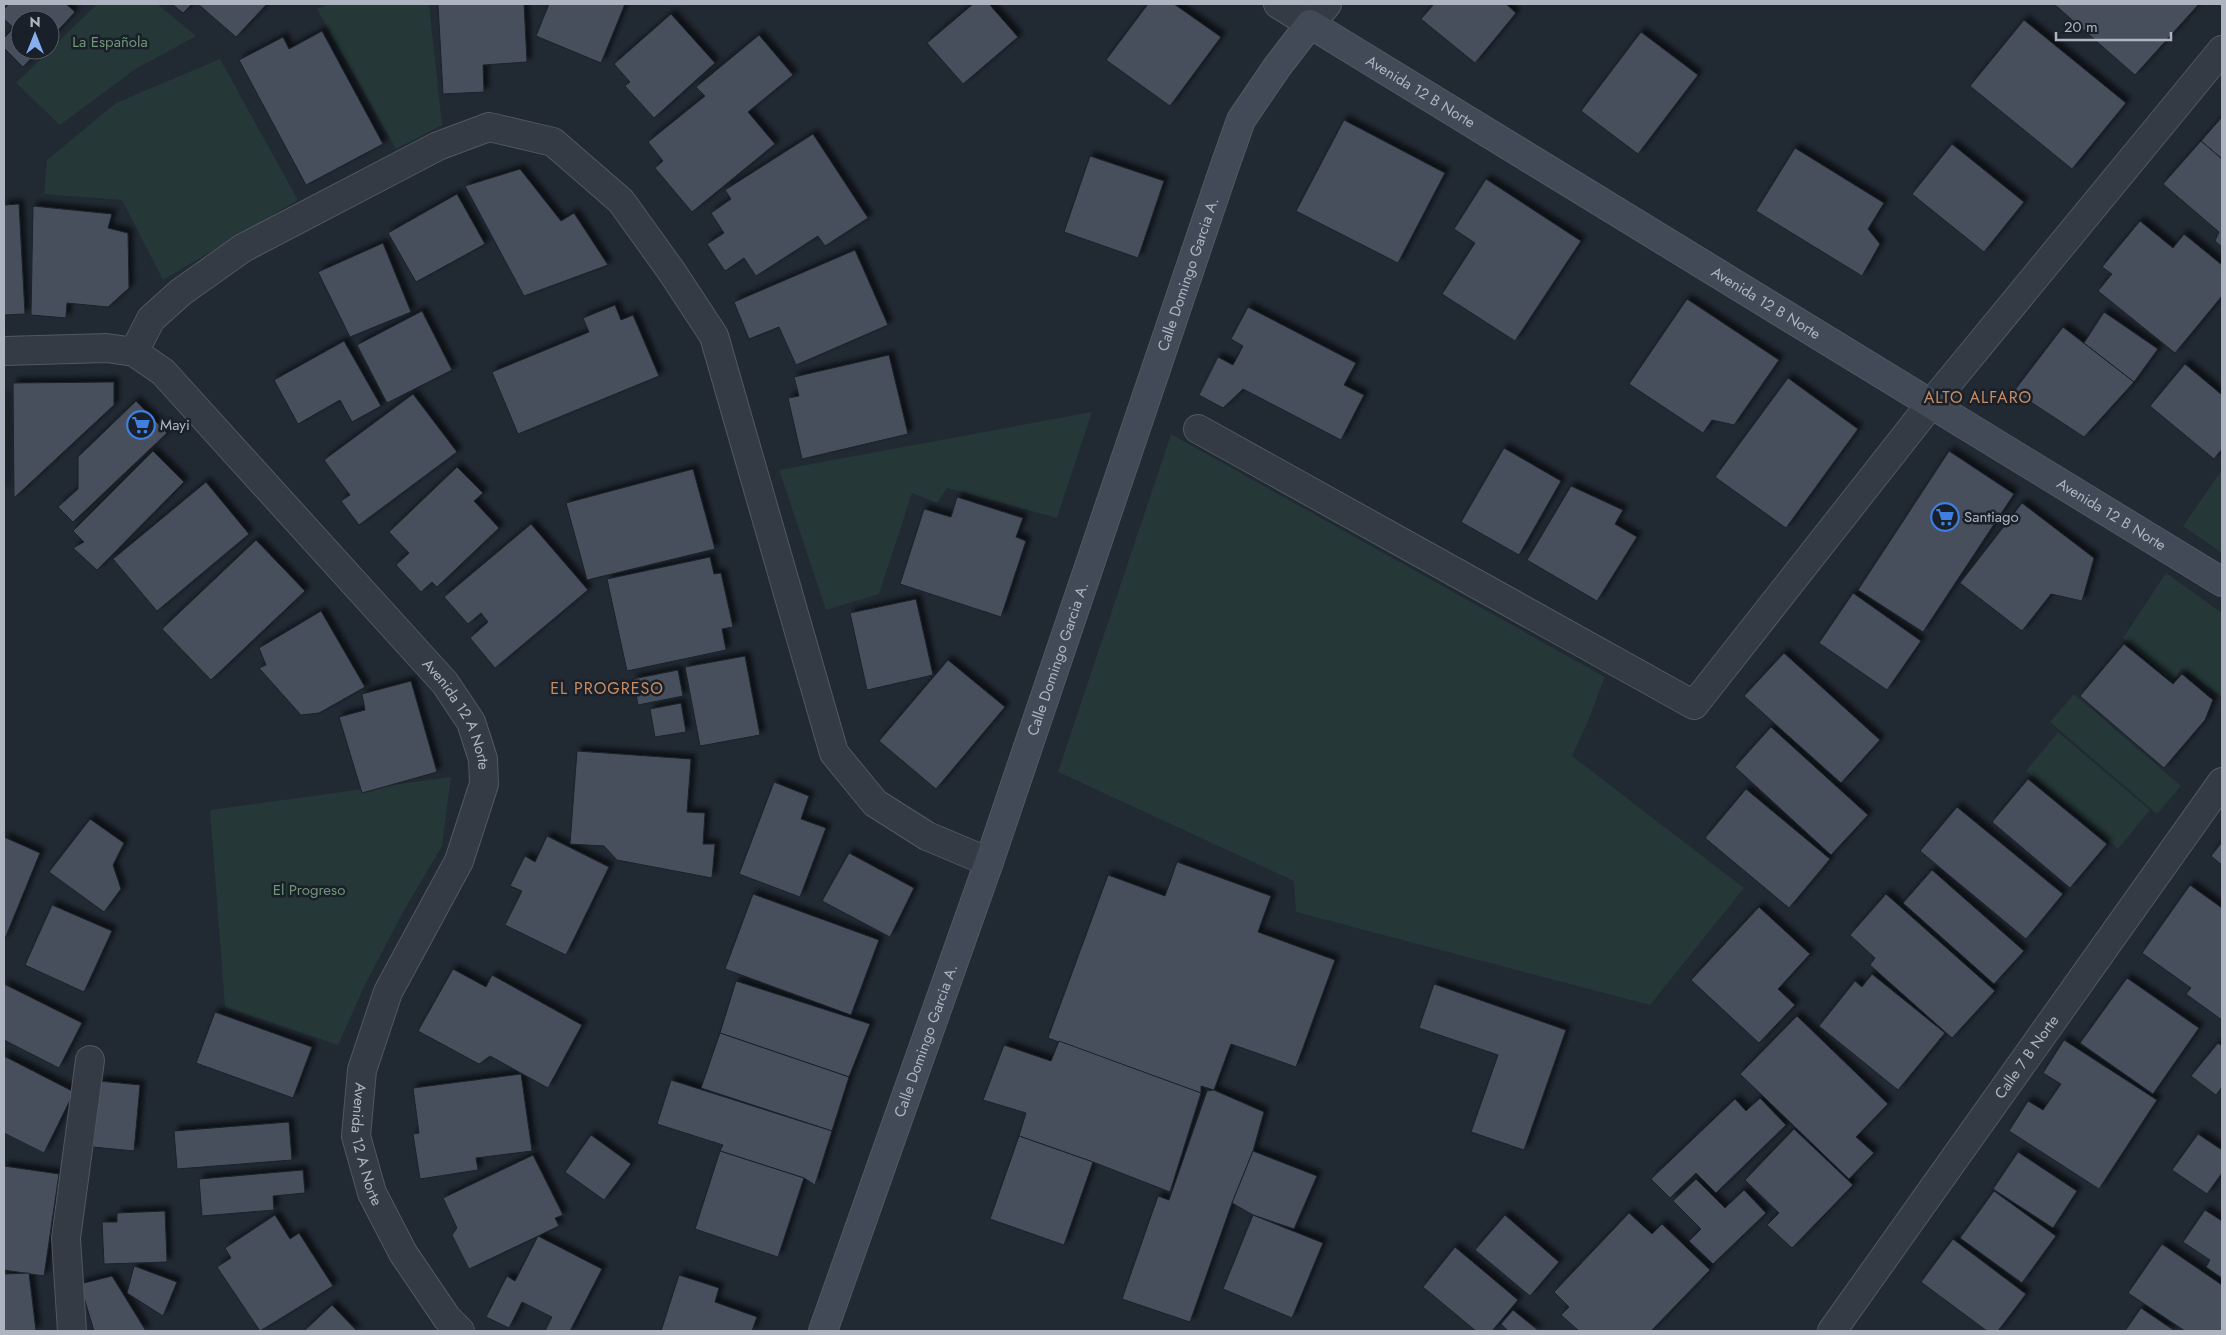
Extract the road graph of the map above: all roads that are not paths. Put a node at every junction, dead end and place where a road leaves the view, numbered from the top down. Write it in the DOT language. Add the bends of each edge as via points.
graph roads {
  1 [pos="1278,4"];
  2 [pos="1318,14"];
  3 [pos="2222,50"];
  4 [pos="4,351"];
  5 [pos="134,352"];
  6 [pos="1930,404"];
  7 [pos="1198,429"];
  8 [pos="2222,582"];
  9 [pos="2222,782"];
  10 [pos="989,862"];
  11 [pos="90,1060"];
  12 [pos="72,1331"];
  13 [pos="460,1331"];
  14 [pos="823,1331"];
  15 [pos="1832,1331"];
  1 -- 2 [label="street"];
  2 -- 6 [label="main road, Avenida 12 B Norte"];
  2 -- 10 [label="main road, Calle Domingo Garcia A." via="1277,66 1242,120 1222,171"];
  3 -- 6 [label="street"];
  4 -- 5 [label="street, Avenida 12 A Norte" via="107,348"];
  5 -- 10 [label="street" via="151,319 181,292 243,248 438,146 489,127 553,142 621,201 714,336 834,753 875,803 927,836"];
  5 -- 13 [label="street, Avenida 12 A Norte" via="164,372 445,683 471,722 483,759 484,784 459,861 388,992 362,1070 356,1136 372,1193 402,1253 447,1318"];
  6 -- 7 [label="street" via="1694,705"];
  6 -- 8 [label="main road, Avenida 12 B Norte"];
  9 -- 15 [label="street, Calle 7 B Norte"];
  10 -- 14 [label="main road, Calle Domingo Garcia A."];
  11 -- 12 [label="street" via="66,1238"];
}
